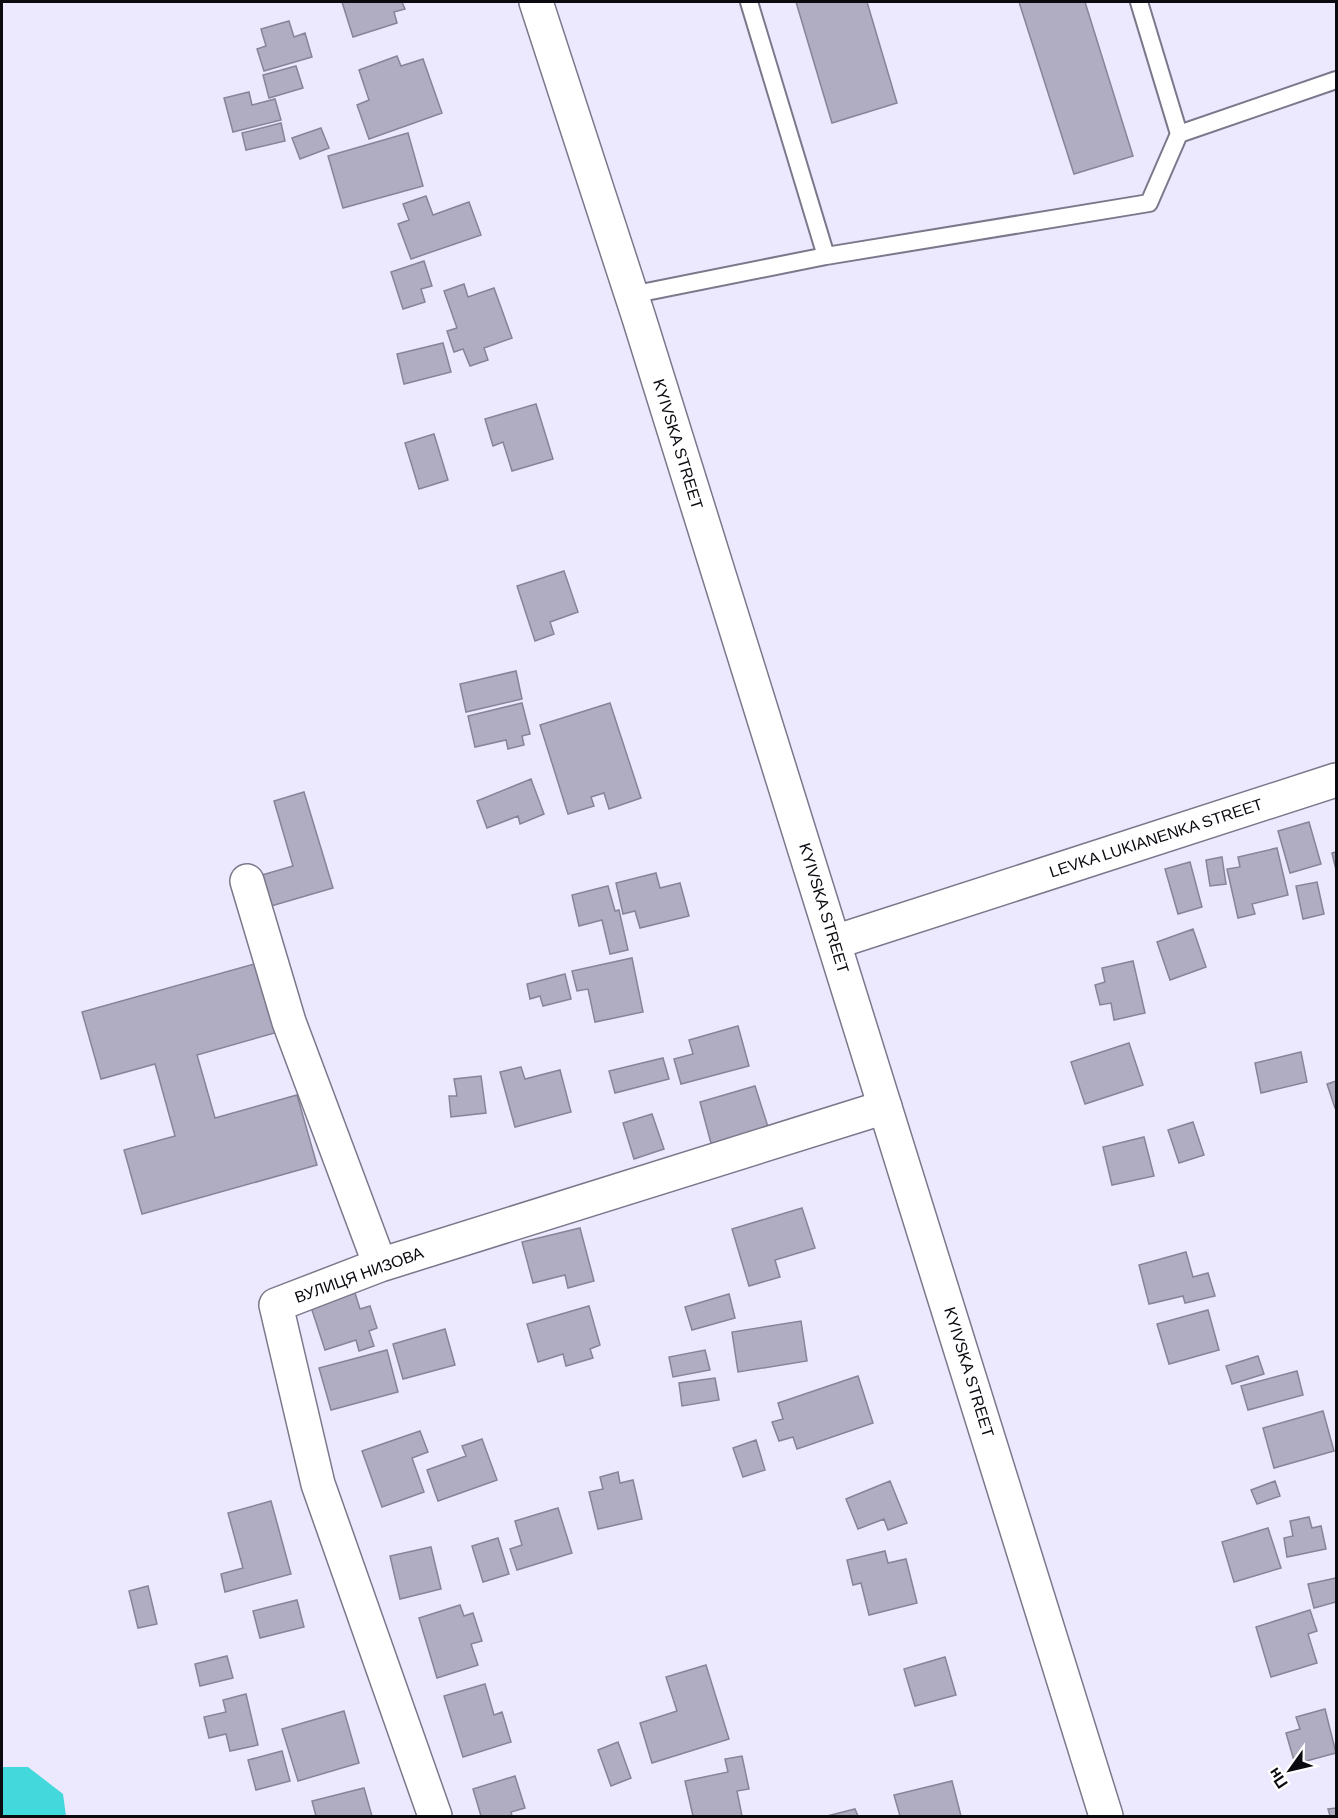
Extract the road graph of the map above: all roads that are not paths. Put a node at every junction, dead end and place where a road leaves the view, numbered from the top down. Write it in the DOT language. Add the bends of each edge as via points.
graph roads {
  1 [pos="536,2"];
  2 [pos="750,2"];
  3 [pos="1139,2"];
  4 [pos="1336,80"];
  5 [pos="1179,134"];
  6 [pos="826,256"];
  7 [pos="631,295"];
  8 [pos="1336,780"];
  9 [pos="248,881"];
  10 [pos="835,942"];
  11 [pos="885,1107"];
  12 [pos="380,1265"];
  13 [pos="435,1816"];
  14 [pos="1107,1816"];
  1 -- 7 [label="street, KYIVSKA STREET"];
  2 -- 6 [label="lane"];
  3 -- 5 [label="lane"];
  4 -- 5 [label="lane"];
  5 -- 6 [label="lane" via="1149,203"];
  6 -- 7 [label="lane"];
  7 -- 10 [label="street, KYIVSKA STREET"];
  8 -- 10 [label="street, LEVKA LUKIANENKA STREET"];
  9 -- 12 [label="street" via="289,1022"];
  10 -- 11 [label="street, KYIVSKA STREET"];
  11 -- 12 [label="street, ВУЛИЦЯ НИЗОВА"];
  11 -- 14 [label="street, KYIVSKA STREET"];
  12 -- 13 [label="street, ВУЛИЦЯ НИЗОВА" via="276,1305 318,1484"];
}
